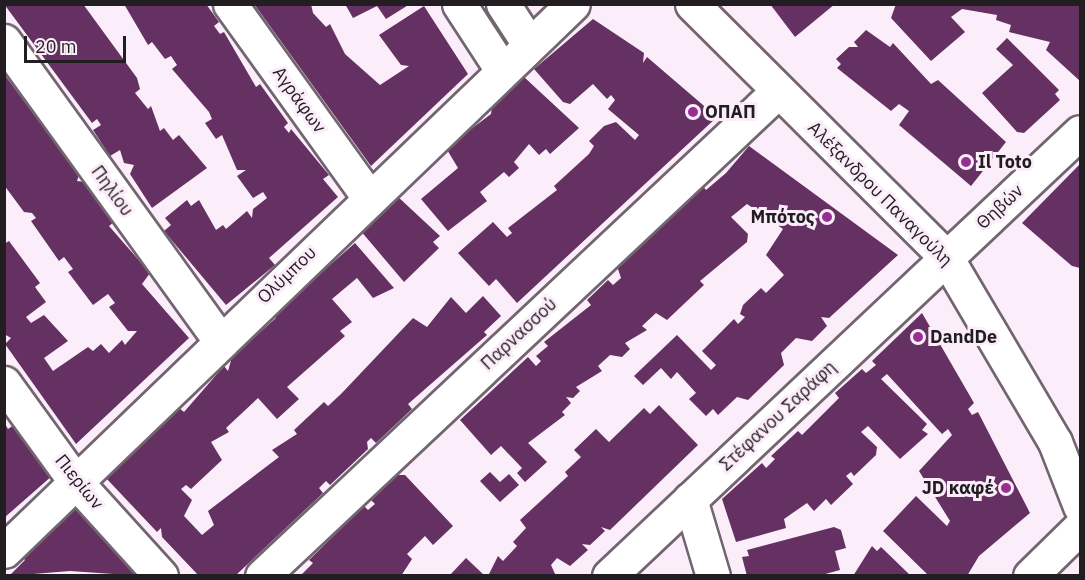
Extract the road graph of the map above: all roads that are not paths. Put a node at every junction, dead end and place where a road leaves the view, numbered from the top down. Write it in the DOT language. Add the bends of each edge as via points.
graph roads {
  1 [pos="230,4"];
  2 [pos="459,4"];
  3 [pos="503,4"];
  4 [pos="573,4"];
  5 [pos="692,4"];
  6 [pos="4,41"];
  7 [pos="529,44"];
  8 [pos="502,70"];
  9 [pos="777,92"];
  10 [pos="1080,132"];
  11 [pos="368,196"];
  12 [pos="946,256"];
  13 [pos="220,340"];
  14 [pos="4,383"];
  15 [pos="75,481"];
  16 [pos="690,499"];
  17 [pos="1080,506"];
  18 [pos="1080,527"];
  19 [pos="4,551"];
  20 [pos="162,576"];
  21 [pos="262,576"];
  22 [pos="609,576"];
  23 [pos="713,576"];
  24 [pos="1030,576"];
  1 -- 11 [label="street, Αγράφων"];
  2 -- 8 [label="street"];
  3 -- 7 [label="street"];
  4 -- 7 [label="street, Ολύμπου"];
  5 -- 9 [label="street, Αλέξανδρου Παναγούλη"];
  6 -- 13 [label="street, Πηλίου"];
  7 -- 8 [label="street, Ολύμπου"];
  8 -- 11 [label="street, Ολύμπου"];
  9 -- 12 [label="street, Αλέξανδρου Παναγούλη"];
  9 -- 21 [label="street, Παρνασσού"];
  10 -- 12 [label="street, Θηβών"];
  11 -- 13 [label="street, Ολύμπου"];
  12 -- 16 [label="street, Στέφανου Σαράφη"];
  12 -- 17 [label="street, Αλέξανδρου Παναγούλη" via="1050,433"];
  13 -- 15 [label="street, Ολύμπου"];
  14 -- 15 [label="street, Πιερίων"];
  15 -- 19 [label="street, Ολύμπου"];
  15 -- 20 [label="street, Πιερίων"];
  16 -- 22 [label="street, Στέφανου Σαράφη"];
  16 -- 23 [label="street"];
  18 -- 24 [label="street"];
}
